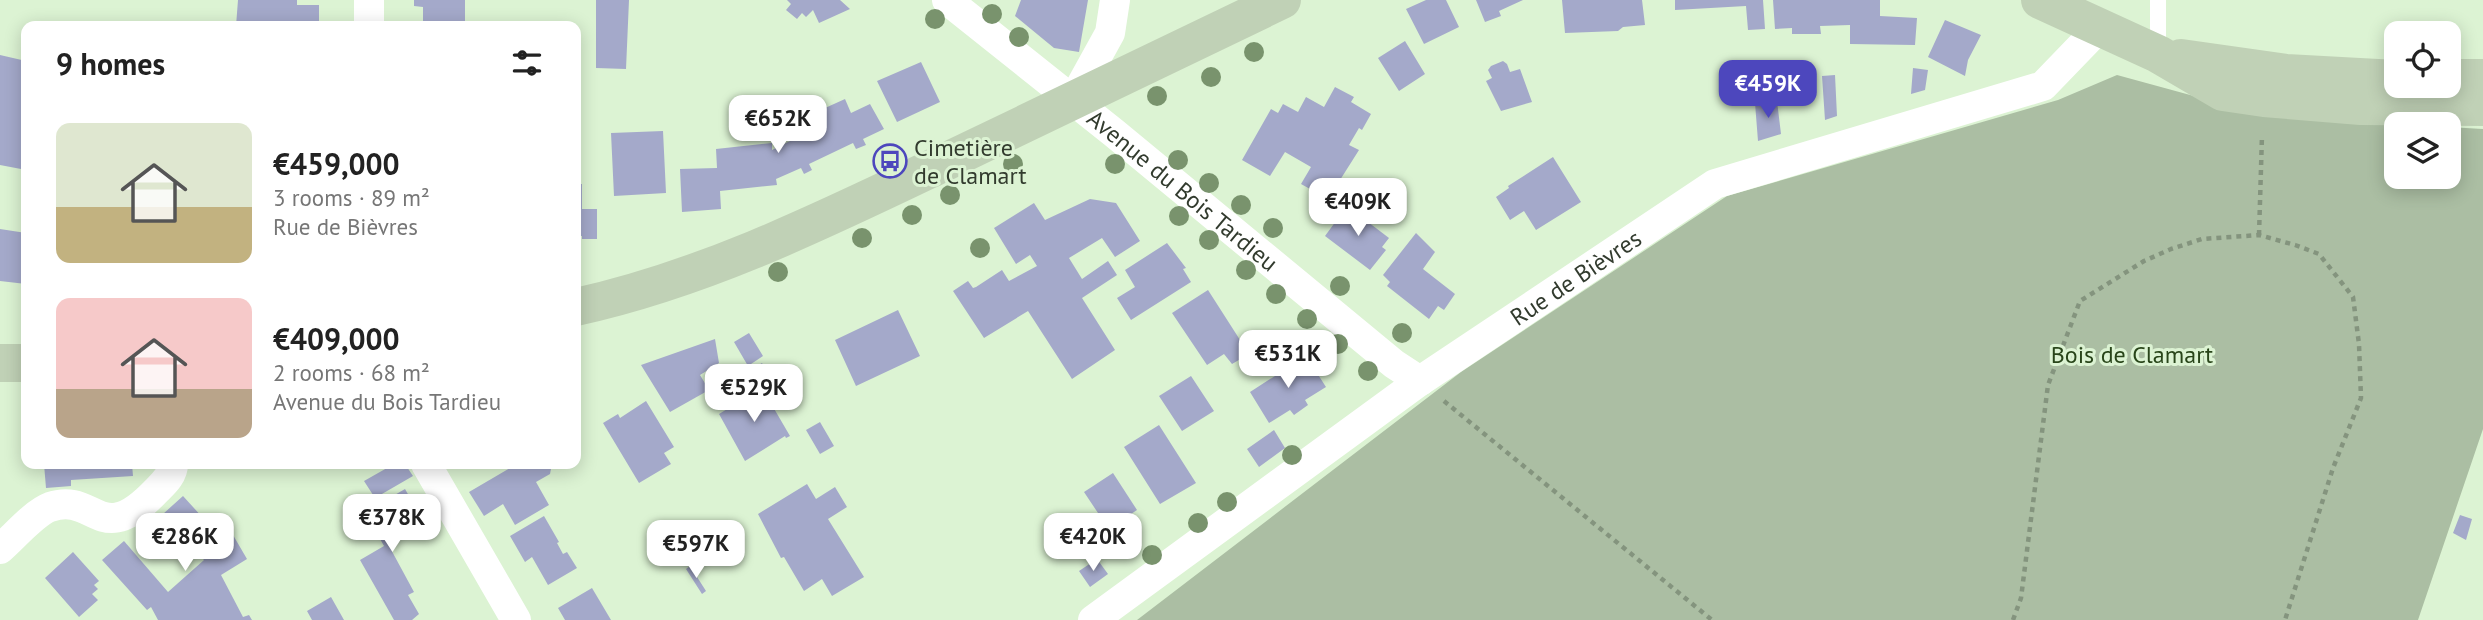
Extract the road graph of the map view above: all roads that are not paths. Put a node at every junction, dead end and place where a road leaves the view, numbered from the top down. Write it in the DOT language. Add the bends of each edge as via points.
graph roads {
  1 [pos="369,0"];
  2 [pos="947,0"];
  3 [pos="1115,0"];
  4 [pos="1282,0"];
  5 [pos="2040,0"];
  6 [pos="2158,0"];
  7 [pos="369,21"];
  8 [pos="2099,28"];
  9 [pos="2158,54"];
  10 [pos="2384,78"];
  11 [pos="2461,78"];
  12 [pos="2483,78"];
  13 [pos="1073,100"];
  14 [pos="2483,107"];
  15 [pos="581,306"];
  16 [pos="0,363"];
  17 [pos="21,363"];
  18 [pos="1420,381"];
  19 [pos="173,469"];
  20 [pos="429,469"];
  21 [pos="0,549"];
  22 [pos="516,620"];
  23 [pos="1093,620"];
  1 -- 7 [label="street"];
  2 -- 13 [label="street, Avenue du Bois Tardieu"];
  3 -- 13 [label="street" via="1111,33"];
  4 -- 13 [label="street"];
  5 -- 8 [label="street"];
  6 -- 9 [label="lane"];
  8 -- 9 [label="street"];
  8 -- 18 [label="street, Rue de Bièvres" via="2043,86 1715,184"];
  9 -- 10 [label="street" via="2286,73"];
  9 -- 14 [label="street" via="2223,92 2361,106"];
  11 -- 12 [label="street"];
  13 -- 15 [label="street" via="752,250 656,287"];
  13 -- 18 [label="street, Avenue du Bois Tardieu"];
  16 -- 17 [label="street"];
  18 -- 23 [label="street, Rue de Bièvres"];
  19 -- 21 [label="street" via="149,499 126,517 111,520 79,508 50,507"];
  20 -- 22 [label="street"];
}
